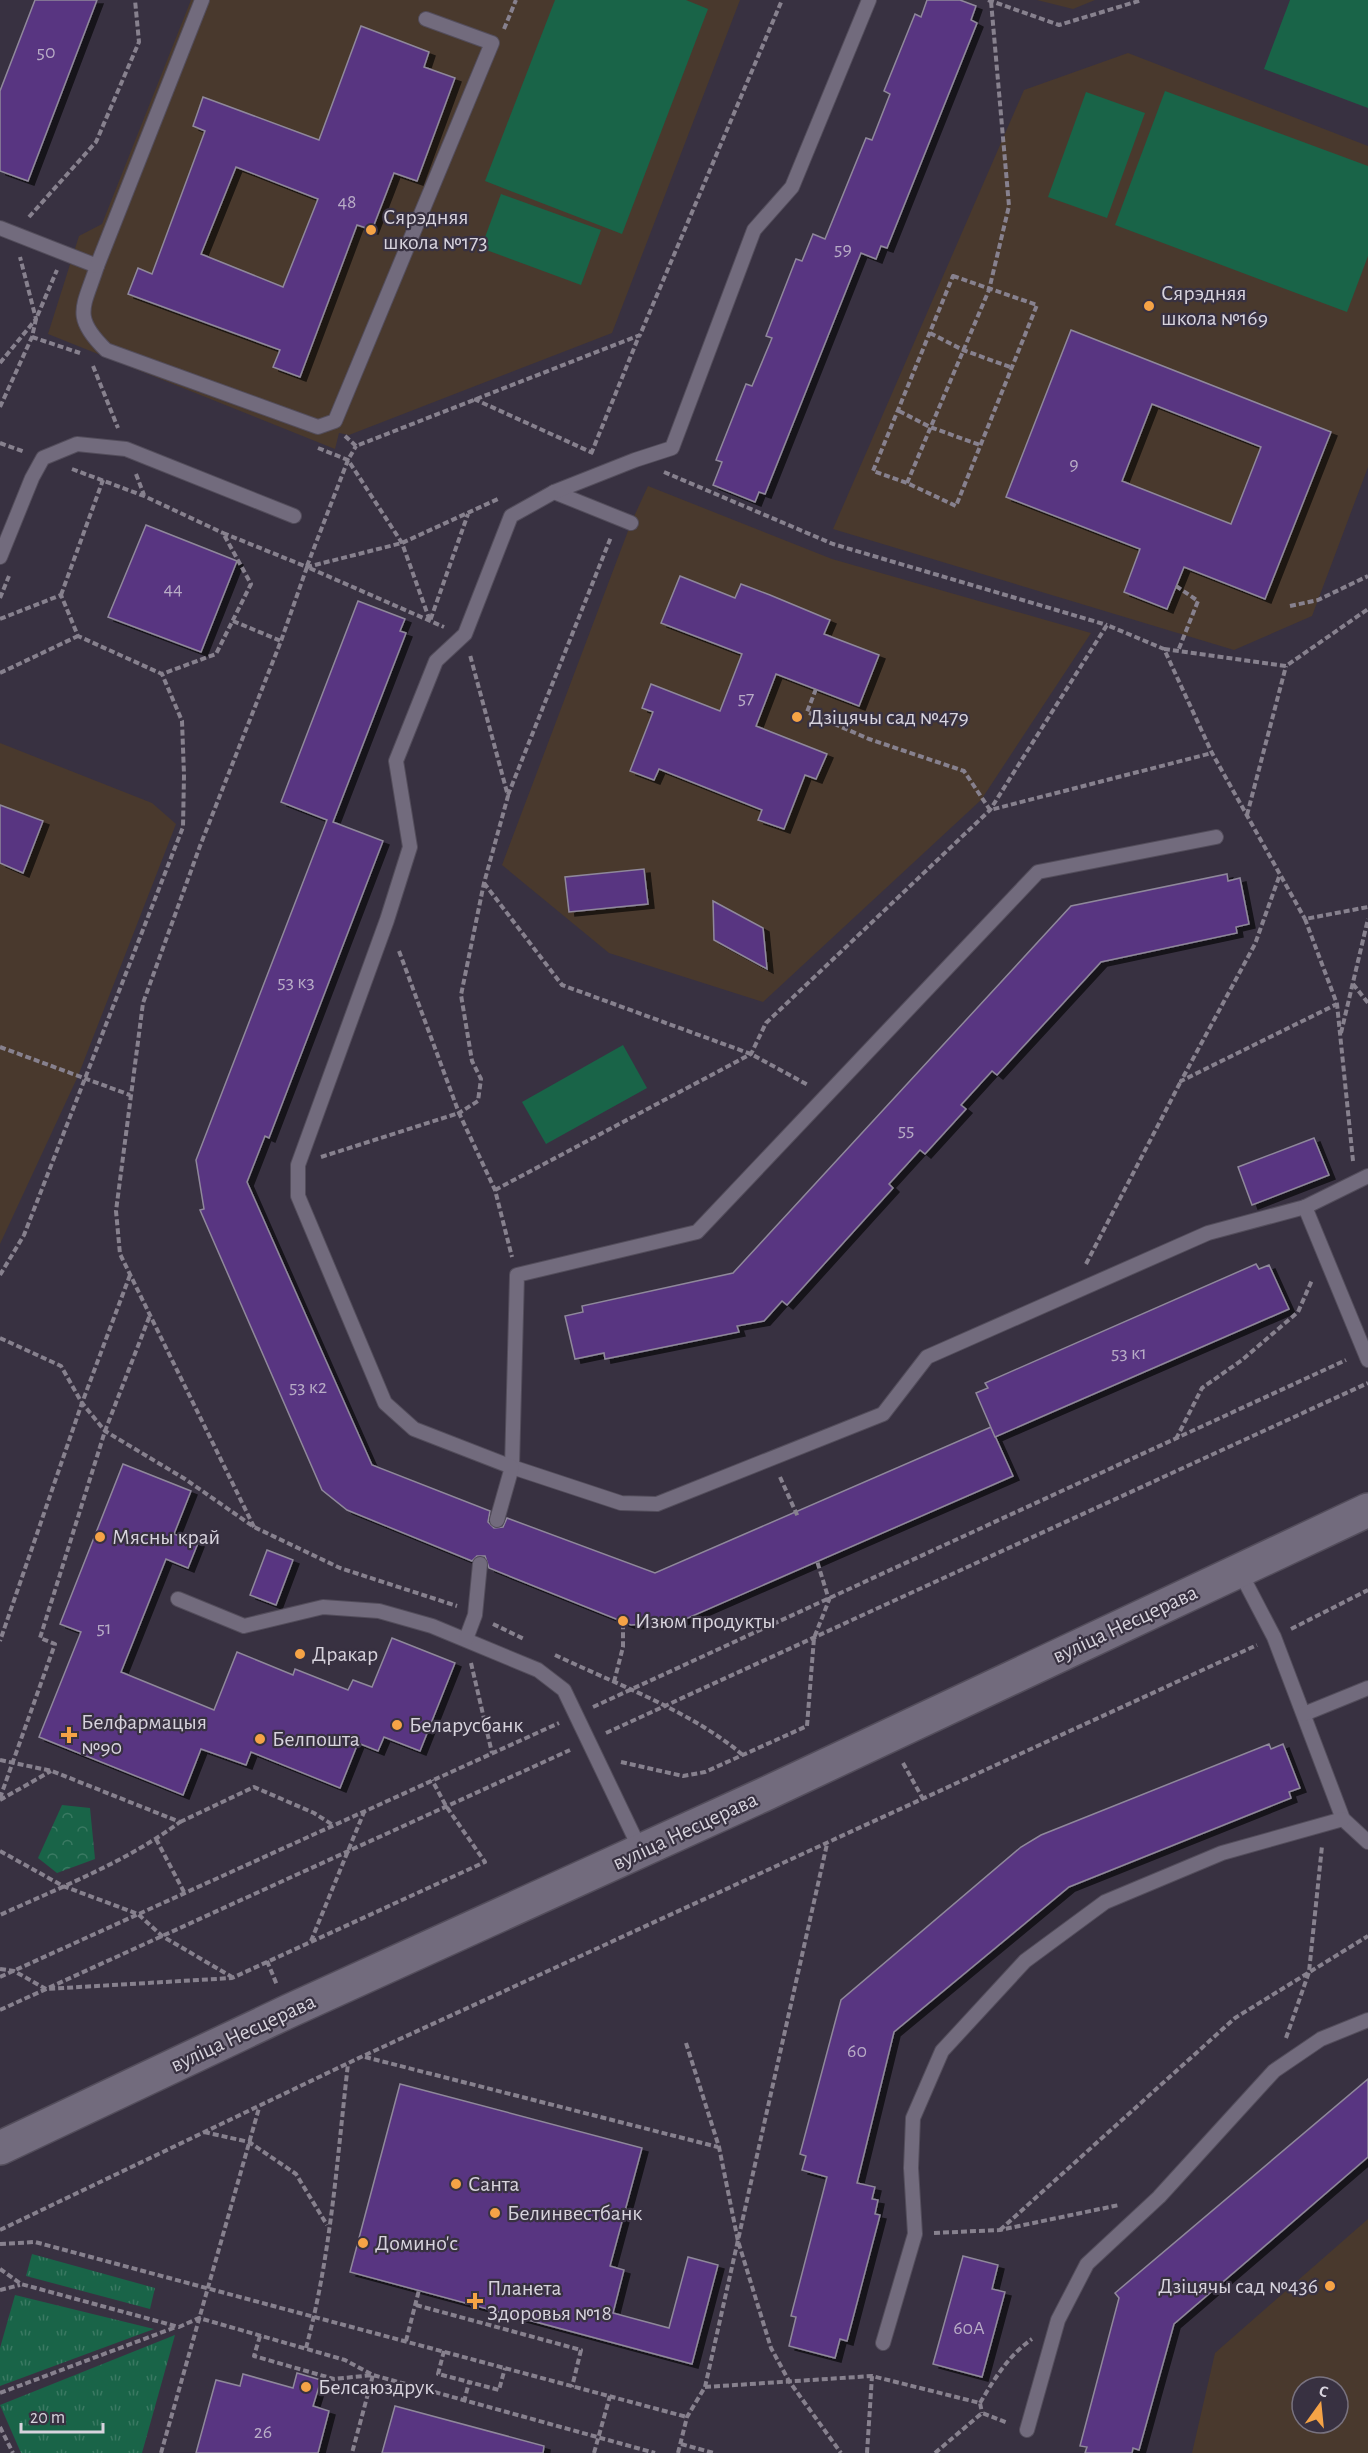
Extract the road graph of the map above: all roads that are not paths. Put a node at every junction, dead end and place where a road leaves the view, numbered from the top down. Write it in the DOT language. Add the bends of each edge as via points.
graph roads {
  1 [pos="202,0"];
  2 [pos="869,0"];
  3 [pos="426,19"];
  4 [pos="0,228"];
  5 [pos="97,266"];
  6 [pos="554,492"];
  7 [pos="294,516"];
  8 [pos="625,522"];
  9 [pos="0,556"];
  10 [pos="1216,837"];
  11 [pos="1362,1179"];
  12 [pos="1305,1207"];
  13 [pos="1367,1355"];
  14 [pos="512,1467"];
  15 [pos="1368,1510"];
  16 [pos="497,1520"];
  17 [pos="480,1564"];
  18 [pos="1239,1570"];
  19 [pos="178,1599"];
  20 [pos="466,1639"];
  21 [pos="1368,1688"];
  22 [pos="1304,1714"];
  23 [pos="1343,1819"];
  24 [pos="1368,1842"];
  25 [pos="641,1851"];
  26 [pos="1368,2020"];
  27 [pos="0,2148"];
  28 [pos="883,2343"];
  29 [pos="1027,2430"];
  1 -- 5 [label="lane"];
  2 -- 6 [label="lane" via="792,187 754,230 672,448"];
  3 -- 5 [label="lane" via="492,43 335,421 318,427 106,350 88,332 82,314"];
  4 -- 5 [label="lane"];
  6 -- 8 [label="lane"];
  6 -- 14 [label="lane" via="511,516 465,634 436,660 396,761 410,847 298,1165 298,1196 385,1403 414,1429"];
  7 -- 9 [label="lane" via="126,449 77,444 43,458"];
  10 -- 14 [label="lane" via="1038,872 697,1232 517,1275"];
  11 -- 12 [label="lane"];
  12 -- 13 [label="lane"];
  12 -- 14 [label="lane" via="1208,1233 927,1357 883,1414 657,1504 621,1503"];
  14 -- 16 [label="lane"];
  15 -- 18 [label="main road, вуліца Несцерава"];
  17 -- 20 [label="lane" via="475,1615"];
  18 -- 22 [label="lane" via="1274,1637"];
  18 -- 25 [label="main road, вуліца Несцерава"];
  19 -- 20 [label="lane" via="244,1626 323,1607 379,1611"];
  20 -- 25 [label="lane" via="538,1670 564,1690"];
  21 -- 22 [label="lane"];
  22 -- 23 [label="lane"];
  23 -- 24 [label="lane"];
  23 -- 28 [label="lane" via="1222,1853 1105,1902 1025,1961 942,2051 913,2118 915,2234"];
  25 -- 27 [label="main road, вуліца Несцерава"];
  26 -- 29 [label="lane" via="1321,2039 1274,2071 1160,2197 1087,2264 1058,2320"];
}
